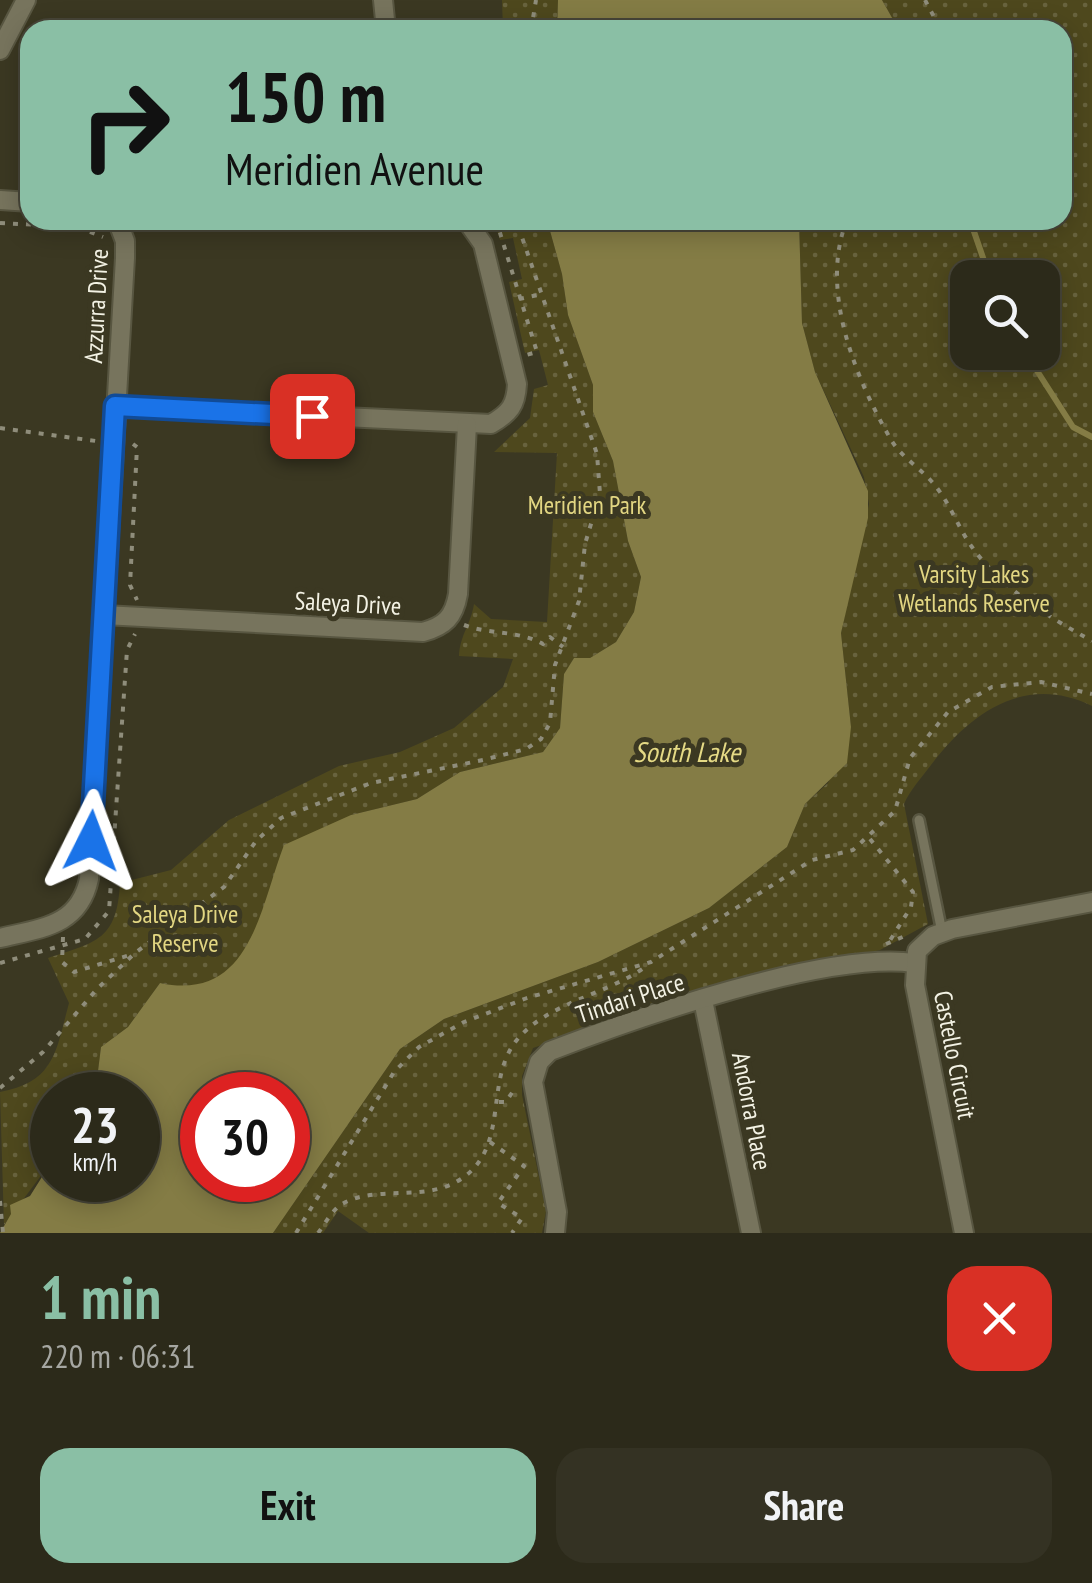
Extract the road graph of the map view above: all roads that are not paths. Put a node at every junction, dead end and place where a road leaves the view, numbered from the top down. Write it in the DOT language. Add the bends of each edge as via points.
graph roads {
  1 [pos="19,3"];
  2 [pos="0,50"];
  3 [pos="122,230"];
  4 [pos="473,230"];
  5 [pos="115,406"];
  6 [pos="467,425"];
  7 [pos="104,615"];
  8 [pos="919,820"];
  9 [pos="1092,902"];
  10 [pos="942,932"];
  11 [pos="0,938"];
  12 [pos="914,964"];
  13 [pos="703,1000"];
  14 [pos="555,1233"];
  15 [pos="751,1233"];
  16 [pos="964,1233"];
  1 -- 2 [label="street"];
  3 -- 5 [label="street, Azzurra Drive"];
  4 -- 6 [label="street" via="483,244 516,400 491,424"];
  5 -- 6 [label="street"];
  5 -- 7 [label="street, Azzurra Drive"];
  6 -- 7 [label="street, Saleya Drive" via="458,594 450,620 423,632"];
  7 -- 11 [label="street, Azzurra Drive" via="89,878 76,913"];
  8 -- 10 [label="lane"];
  9 -- 10 [label="street"];
  10 -- 12 [label="street, Castello Circuit" via="925,942"];
  12 -- 13 [label="street, Tindari Place" via="810,972"];
  12 -- 16 [label="street, Castello Circuit"];
  13 -- 14 [label="street, Tindari Place" via="550,1051 539,1062 534,1090 558,1212"];
  13 -- 15 [label="street, Andorra Place"];
}
